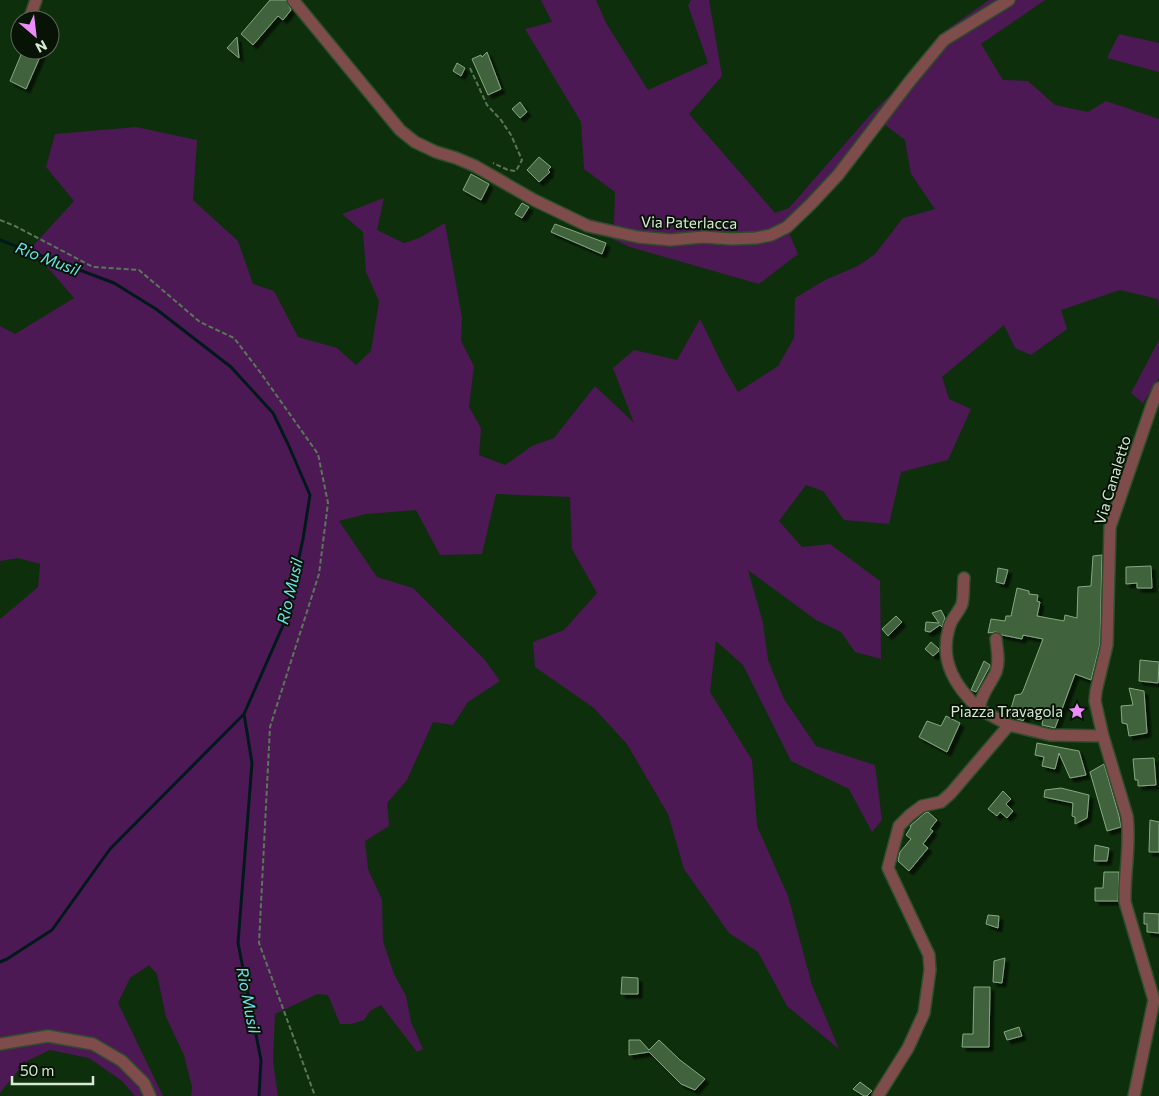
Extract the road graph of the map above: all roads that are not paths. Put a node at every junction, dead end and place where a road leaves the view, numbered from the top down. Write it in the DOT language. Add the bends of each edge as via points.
graph roads {
  1 [pos="293,0"];
  2 [pos="1009,0"];
  3 [pos="1159,388"];
  4 [pos="964,578"];
  5 [pos="996,639"];
  6 [pos="979,709"];
  7 [pos="1009,725"];
  8 [pos="1103,736"];
  9 [pos="1159,988"];
  10 [pos="1154,1000"];
  11 [pos="0,1044"];
  12 [pos="150,1096"];
  13 [pos="878,1096"];
  14 [pos="1134,1096"];
  1 -- 2 [label="street, Via Paterlacca" via="394,124 415,142 475,166 588,226 670,240 756,238 786,227 838,175 944,40"];
  3 -- 8 [label="street, Via Canaletto" via="1110,527 1107,645 1095,696"];
  4 -- 6 [label="street" via="961,606 949,627 945,646 952,676 963,694"];
  5 -- 6 [label="street" via="996,672 980,699"];
  6 -- 7 [label="street"];
  7 -- 8 [label="street" via="1062,736"];
  7 -- 13 [label="street" via="941,802 922,806 899,826 888,868 929,955 930,970 924,1013 908,1048"];
  8 -- 10 [label="street, Via Canaletto" via="1129,828 1125,902"];
  9 -- 10 [label="street"];
  10 -- 14 [label="street"];
  11 -- 12 [label="street" via="48,1036 92,1044 122,1061 144,1083"];
}
